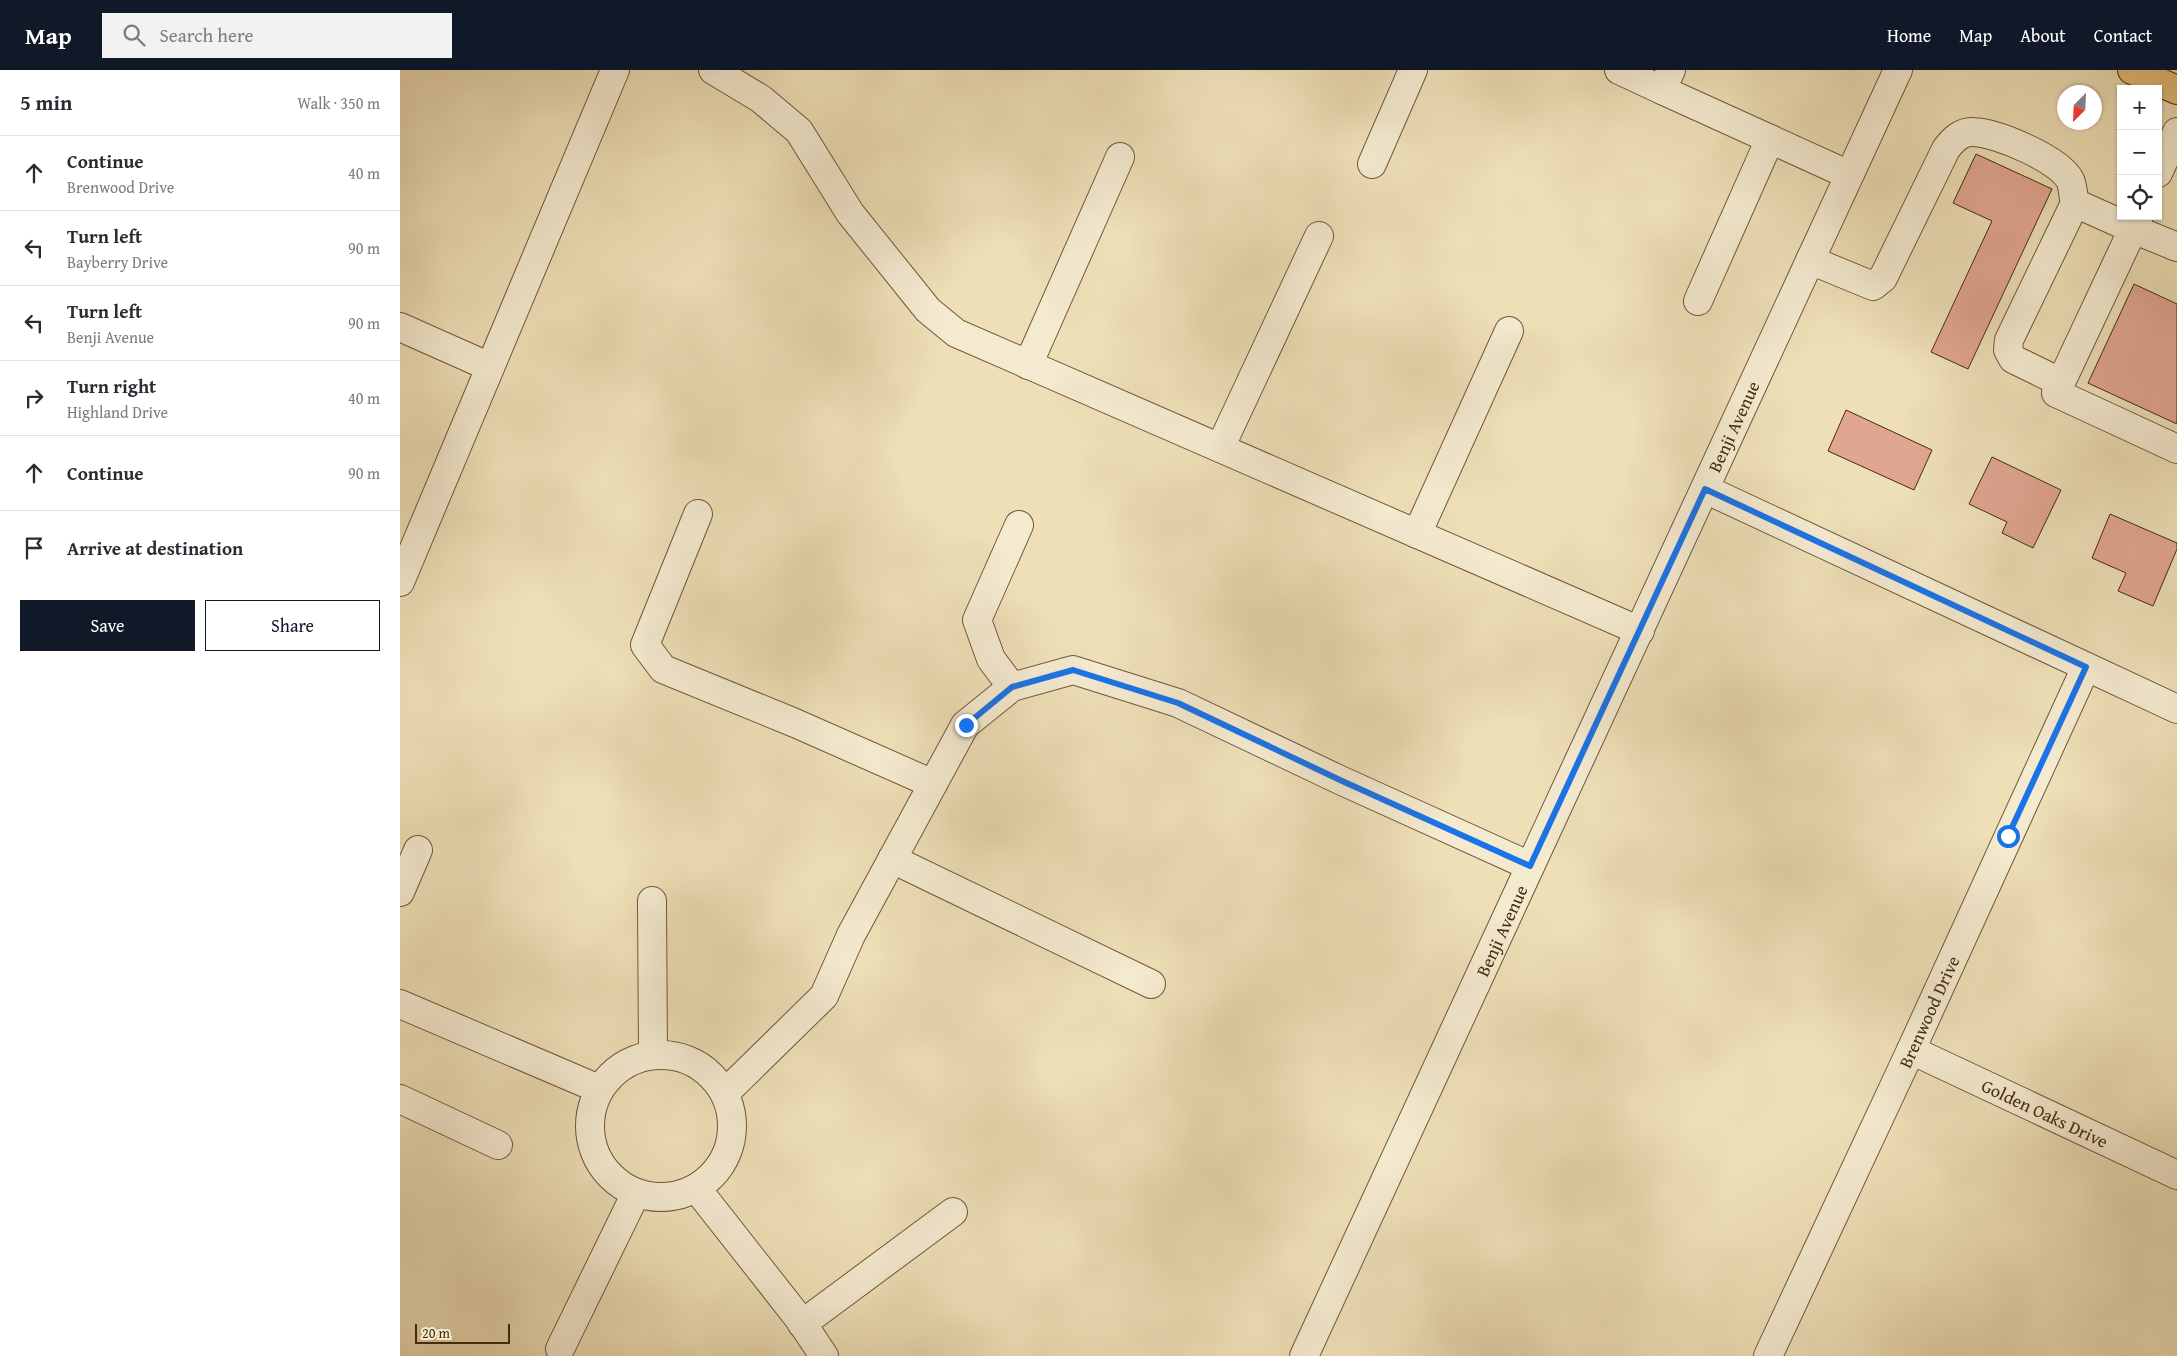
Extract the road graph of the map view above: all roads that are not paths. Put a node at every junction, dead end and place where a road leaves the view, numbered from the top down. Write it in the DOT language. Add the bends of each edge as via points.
graph roads {
  1 [pos="615,70"];
  2 [pos="713,70"];
  3 [pos="1413,70"];
  4 [pos="1619,70"];
  5 [pos="1898,70"];
  6 [pos="2132,70"];
  7 [pos="1666,80"];
  8 [pos="2177,90"];
  9 [pos="2177,132"];
  10 [pos="1770,139"];
  11 [pos="1120,157"];
  12 [pos="1372,164"];
  13 [pos="2162,164"];
  14 [pos="1850,175"];
  15 [pos="2074,203"];
  16 [pos="2136,222"];
  17 [pos="1319,236"];
  18 [pos="2177,247"];
  19 [pos="1810,260"];
  20 [pos="1698,301"];
  21 [pos="400,327"];
  22 [pos="1509,331"];
  23 [pos="1028,365"];
  24 [pos="490,367"];
  25 [pos="2060,382"];
  26 [pos="1220,448"];
  27 [pos="2177,449"];
  28 [pos="1705,489"];
  29 [pos="698,514"];
  30 [pos="1019,525"];
  31 [pos="1417,534"];
  32 [pos="400,582"];
  33 [pos="1640,631"];
  34 [pos="2086,667"];
  35 [pos="1012,687"];
  36 [pos="2177,709"];
  37 [pos="933,784"];
  38 [pos="418,850"];
  39 [pos="892,859"];
  40 [pos="1530,866"];
  41 [pos="400,892"];
  42 [pos="652,901"];
  43 [pos="1150,984"];
  44 [pos="400,1004"];
  45 [pos="1911,1050"];
  46 [pos="653,1055"];
  47 [pos="599,1089"];
  48 [pos="725,1093"];
  49 [pos="400,1100"];
  50 [pos="498,1145"];
  51 [pos="2177,1175"];
  52 [pos="697,1189"];
  53 [pos="636,1193"];
  54 [pos="953,1212"];
  55 [pos="802,1324"];
  56 [pos="560,1349"];
  57 [pos="824,1356"];
  58 [pos="1304,1356"];
  59 [pos="1768,1356"];
  1 -- 24 [label="street"];
  2 -- 23 [label="street" via="761,99 799,131 850,213 928,310 956,333"];
  3 -- 12 [label="street"];
  4 -- 7 [label="street"];
  5 -- 14 [label="street, Benji Avenue"];
  6 -- 8 [label="main road"];
  7 -- 10 [label="street"];
  9 -- 13 [label="street"];
  10 -- 14 [label="street"];
  10 -- 20 [label="street"];
  11 -- 23 [label="street"];
  14 -- 19 [label="street, Benji Avenue"];
  15 -- 16 [label="street"];
  15 -- 19 [label="street" via="2070,180 2054,164 2008,139 1973,131 1957,136 1946,149 1883,278 1873,286"];
  15 -- 25 [label="street" via="2009,340 2008,350 2013,359"];
  16 -- 18 [label="street"];
  16 -- 25 [label="street"];
  17 -- 26 [label="street"];
  19 -- 28 [label="street, Benji Avenue"];
  21 -- 24 [label="street"];
  22 -- 31 [label="street"];
  23 -- 26 [label="street"];
  24 -- 32 [label="street"];
  25 -- 27 [label="street" via="2056,392"];
  26 -- 31 [label="street"];
  28 -- 33 [label="street, Benji Avenue"];
  28 -- 34 [label="street"];
  29 -- 37 [label="street" via="645,645 663,669"];
  30 -- 35 [label="street" via="977,620 992,659"];
  31 -- 33 [label="street"];
  33 -- 40 [label="street, Benji Avenue"];
  34 -- 36 [label="street"];
  34 -- 45 [label="street, Brenwood Drive"];
  35 -- 37 [label="street" via="966,725"];
  35 -- 40 [label="street" via="1073,670 1178,703"];
  37 -- 39 [label="street"];
  38 -- 41 [label="street"];
  39 -- 43 [label="street"];
  39 -- 48 [label="street" via="851,935 824,996"];
  40 -- 58 [label="street, Benji Avenue"];
  42 -- 46 [label="street"];
  44 -- 47 [label="street"];
  45 -- 51 [label="street, Golden Oaks Drive"];
  45 -- 59 [label="street, Brenwood Drive"];
  46 -- 47 [label="street" via="632,1061"];
  46 -- 48 [label="street" via="675,1056 695,1063 712,1076"];
  47 -- 53 [label="street" via="592,1109 590,1130 594,1150 608,1174"];
  48 -- 52 [label="street" via="732,1113 732,1136 726,1156 714,1175"];
  49 -- 50 [label="street"];
  52 -- 53 [label="street" via="678,1196 657,1198"];
  52 -- 55 [label="street"];
  53 -- 56 [label="street"];
  54 -- 55 [label="street"];
  55 -- 57 [label="street"];
}
